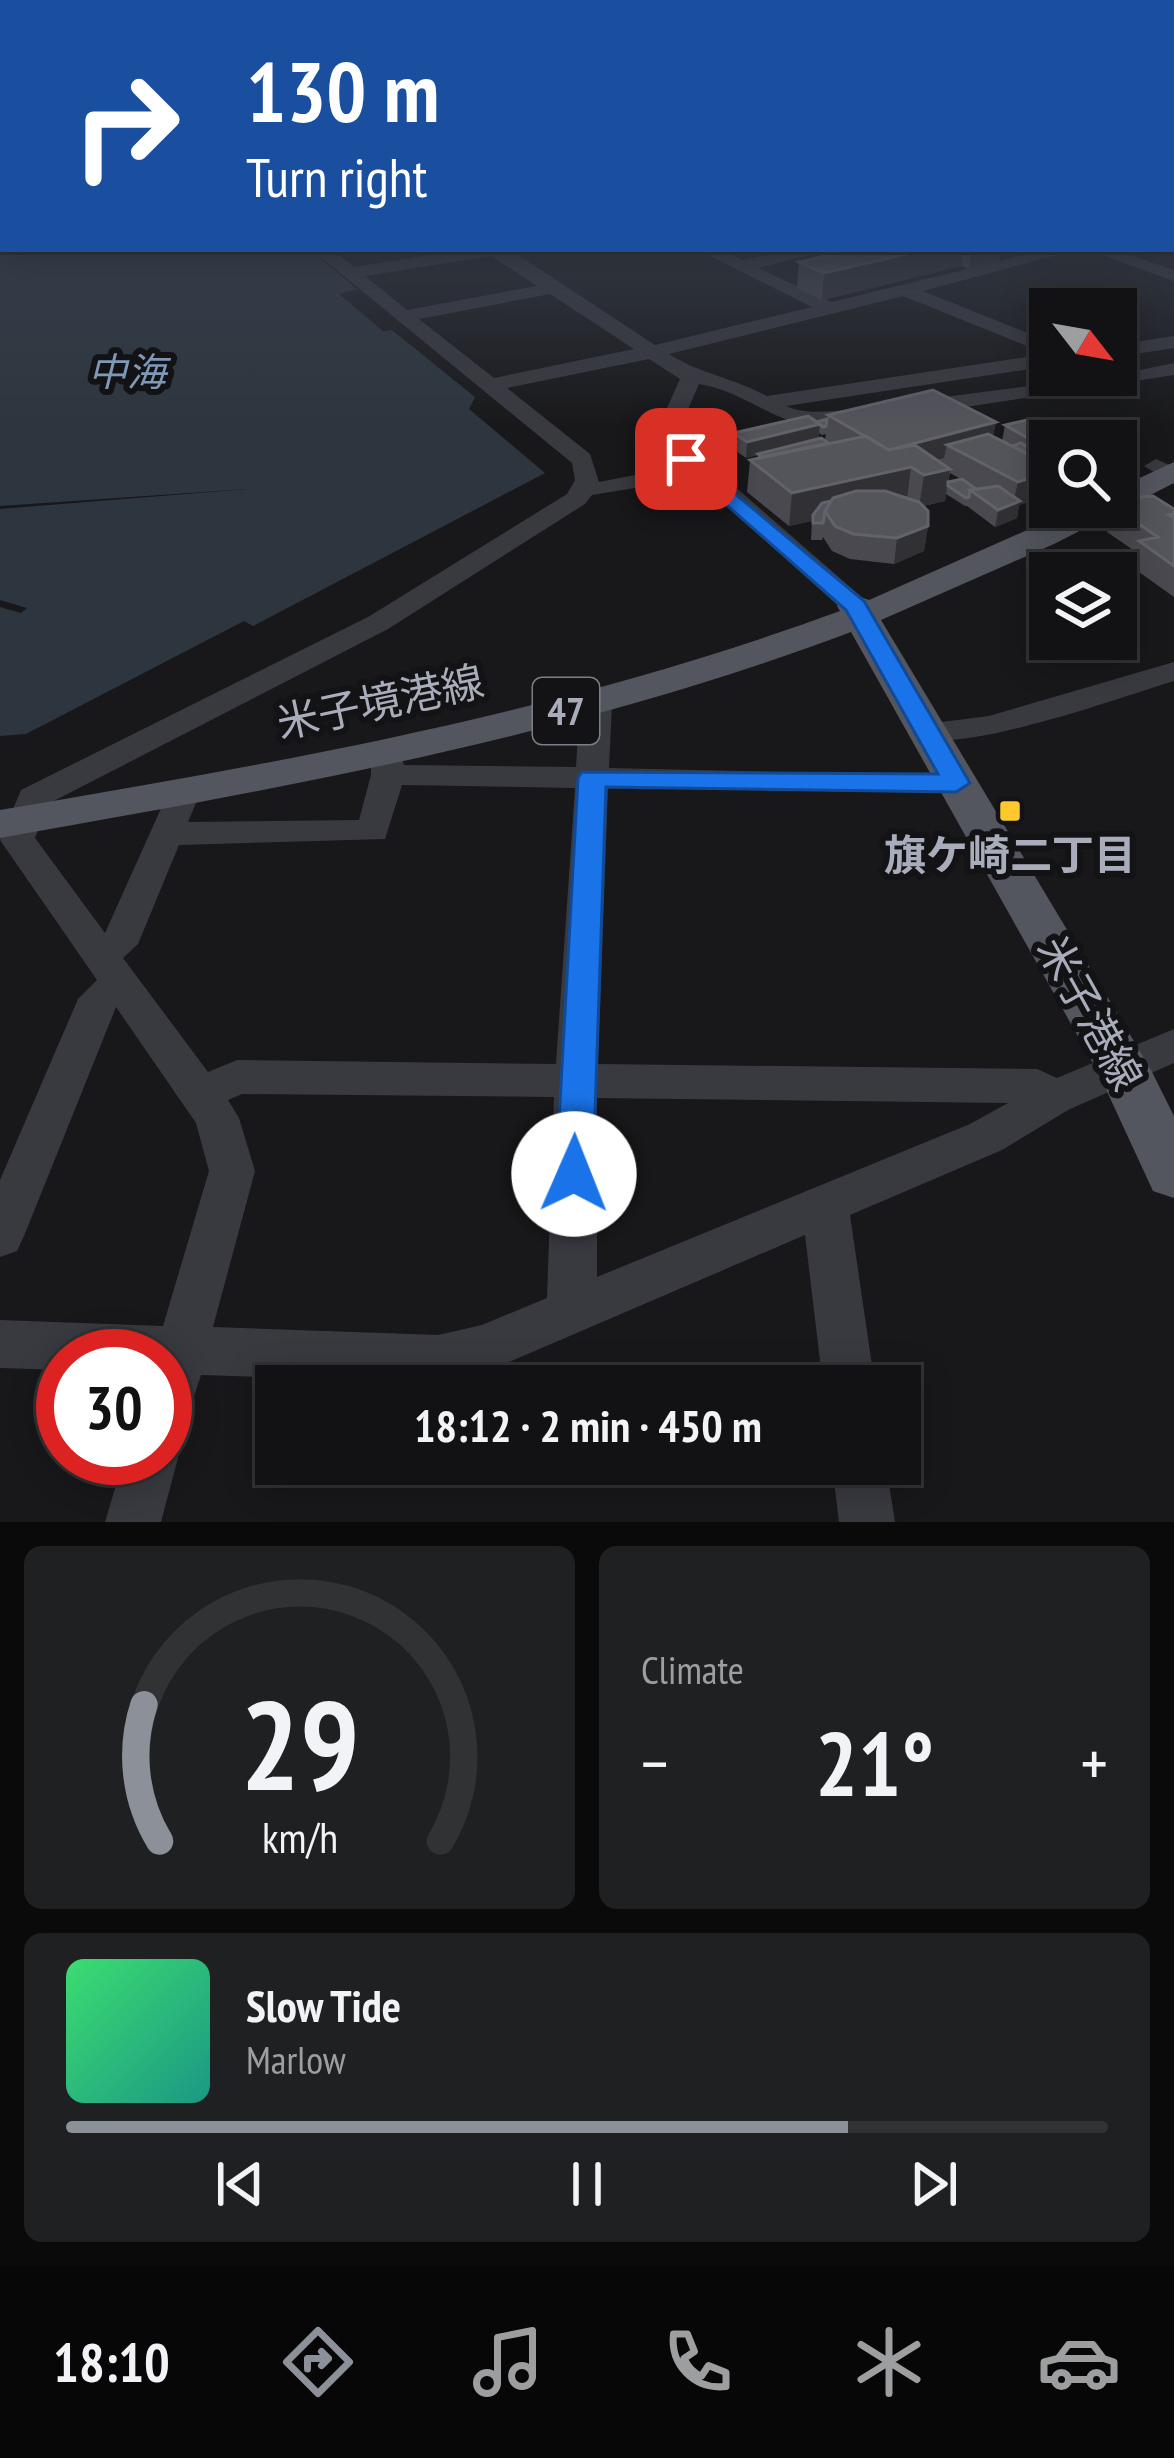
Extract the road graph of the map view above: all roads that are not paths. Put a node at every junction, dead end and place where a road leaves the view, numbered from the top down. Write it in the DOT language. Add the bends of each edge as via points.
graph roads {
  1 [pos="368,286"];
  2 [pos="551,286"];
  3 [pos="782,286"];
  4 [pos="921,286"];
  5 [pos="554,288"];
  6 [pos="905,290"];
  7 [pos="829,308"];
  8 [pos="404,316"];
  9 [pos="1029,340"];
  10 [pos="1174,343"];
  11 [pos="1137,348"];
  12 [pos="657,351"];
  13 [pos="1029,363"];
  14 [pos="1174,369"];
  15 [pos="691,377"];
  16 [pos="490,385"];
  17 [pos="767,402"];
  18 [pos="1169,469"];
  19 [pos="699,470"];
  20 [pos="1137,479"];
  21 [pos="587,487"];
  22 [pos="1137,488"];
  23 [pos="1031,528"];
  24 [pos="1055,528"];
  25 [pos="859,612"];
  26 [pos="1174,671"];
  27 [pos="596,704"];
  28 [pos="928,732"];
  29 [pos="387,763"];
  30 [pos="592,778"];
  31 [pos="956,783"];
  32 [pos="184,791"];
  33 [pos="12,817"];
  34 [pos="165,834"];
  35 [pos="110,968"];
  36 [pos="1174,1045"];
  37 [pos="1123,1068"];
  38 [pos="576,1083"];
  39 [pos="200,1094"];
  40 [pos="1053,1098"];
  41 [pos="1174,1174"];
  42 [pos="825,1206"];
  43 [pos="0,1236"];
  44 [pos="572,1311"];
  45 [pos="187,1329"];
  46 [pos="0,1344"];
  47 [pos="36,1345"];
  48 [pos="192,1348"];
  49 [pos="846,1365"];
  50 [pos="144,1485"];
  51 [pos="863,1485"];
  52 [pos="134,1522"];
  53 [pos="867,1522"];
  1 -- 8 [label="street"];
  2 -- 5 [label="street"];
  3 -- 7 [label="street"];
  4 -- 6 [label="street"];
  5 -- 8 [label="street"];
  5 -- 12 [label="street"];
  6 -- 7 [label="street"];
  6 -- 9 [label="street"];
  7 -- 12 [label="street"];
  8 -- 16 [label="street"];
  10 -- 11 [label="street"];
  12 -- 15 [label="street"];
  12 -- 16 [label="street"];
  13 -- 17 [label="street"];
  14 -- 17 [label="street" via="821,422"];
  15 -- 17 [label="street" via="730,382"];
  15 -- 19 [label="street" via="669,428 675,447"];
  16 -- 21 [label="street" via="582,459"];
  18 -- 20 [label="main road"];
  18 -- 22 [label="main road"];
  19 -- 21 [label="street"];
  19 -- 25 [label="street"];
  21 -- 33 [label="street" via="435,591 33,798"];
  23 -- 25 [label="main road, 米子境港線 / 47"];
  24 -- 25 [label="main road, 米子境港線 / 47"];
  25 -- 27 [label="main road, 米子境港線 / 47"];
  25 -- 28 [label="main road, 米子港線"];
  25 -- 33 [label="main road, 米子境港線 / 47" via="381,739"];
  26 -- 28 [label="street" via="992,725"];
  27 -- 29 [label="main road, 米子境港線 / 47"];
  27 -- 30 [label="street"];
  28 -- 31 [label="main road, 米子港線"];
  29 -- 30 [label="street"];
  29 -- 32 [label="main road, 米子境港線 / 47"];
  29 -- 34 [label="street" via="373,831"];
  30 -- 31 [label="street"];
  30 -- 38 [label="street"];
  31 -- 37 [label="main road, 米子港線"];
  32 -- 33 [label="main road, 米子境港線 / 47"];
  32 -- 34 [label="street"];
  33 -- 35 [label="street" via="17,838"];
  34 -- 35 [label="street"];
  35 -- 39 [label="street"];
  35 -- 43 [label="street"];
  36 -- 37 [label="street"];
  37 -- 40 [label="street"];
  37 -- 41 [label="main road, 米子港線"];
  38 -- 39 [label="street" via="237,1077"];
  38 -- 40 [label="street" via="1037,1086"];
  38 -- 44 [label="street"];
  39 -- 45 [label="street" via="217,1118 232,1171"];
  40 -- 42 [label="street" via="986,1137"];
  42 -- 44 [label="street"];
  42 -- 49 [label="street"];
  44 -- 48 [label="street" via="439,1359"];
  46 -- 47 [label="street"];
  50 -- 52 [label="street"];
  51 -- 53 [label="street"];
}
